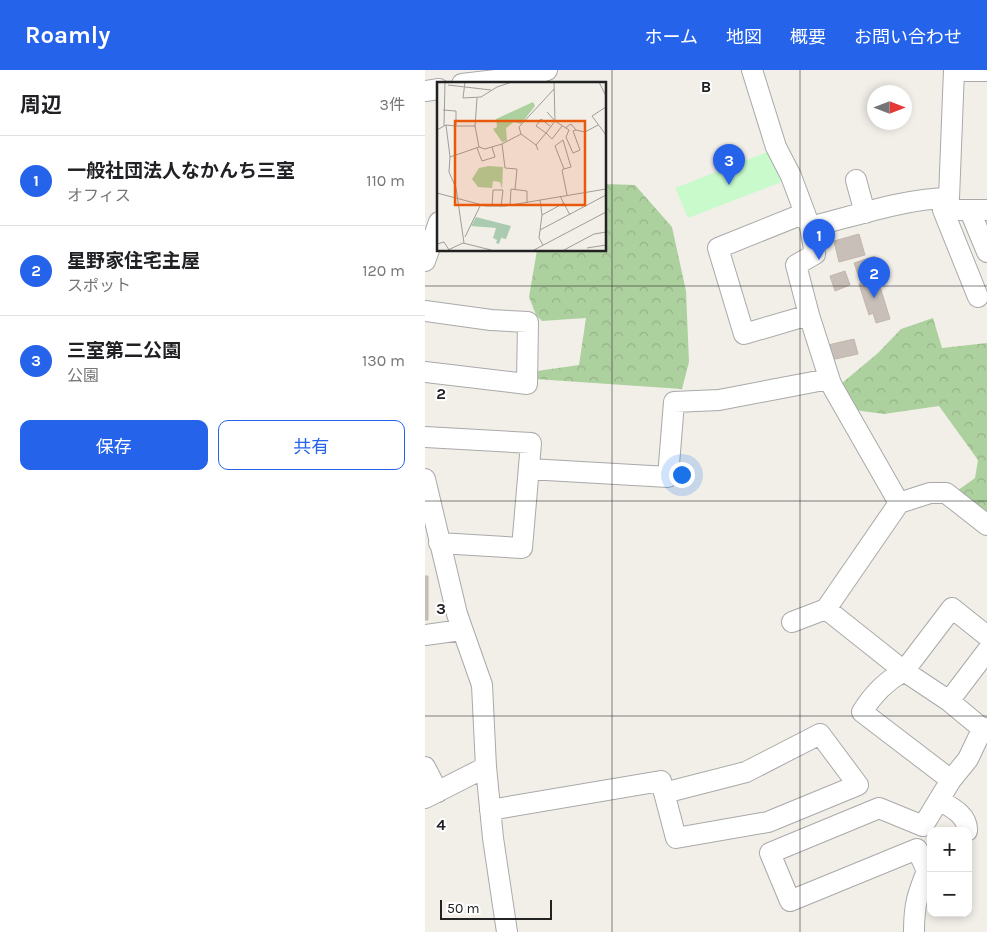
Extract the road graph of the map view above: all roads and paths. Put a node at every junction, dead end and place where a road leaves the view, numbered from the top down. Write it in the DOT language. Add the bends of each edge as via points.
graph roads {
  1 [pos="547,70"];
  2 [pos="752,70"];
  3 [pos="954,71"];
  4 [pos="987,71"];
  5 [pos="468,80"];
  6 [pos="857,180"];
  7 [pos="943,204"];
  8 [pos="979,210"];
  9 [pos="865,213"];
  10 [pos="808,220"];
  11 [pos="432,231"];
  12 [pos="987,252"];
  13 [pos="425,261"];
  14 [pos="978,297"];
  15 [pos="425,311"];
  16 [pos="809,315"];
  17 [pos="425,372"];
  18 [pos="829,379"];
  19 [pos="425,437"];
  20 [pos="529,468"];
  21 [pos="425,479"];
  22 [pos="899,503"];
  23 [pos="987,525"];
  24 [pos="439,543"];
  25 [pos="826,609"];
  26 [pos="792,622"];
  27 [pos="461,630"];
  28 [pos="425,635"];
  29 [pos="987,636"];
  30 [pos="987,651"];
  31 [pos="905,670"];
  32 [pos="949,701"];
  33 [pos="986,729"];
  34 [pos="425,767"];
  35 [pos="486,767"];
  36 [pos="951,780"];
  37 [pos="665,793"];
  38 [pos="432,795"];
  39 [pos="939,800"];
  40 [pos="490,810"];
  41 [pos="967,827"];
  42 [pos="927,867"];
  43 [pos="928,872"];
  44 [pos="507,932"];
  45 [pos="914,932"];
  1 -- 5 [label="street" via="490,82"];
  2 -- 10 [label="street" via="776,146"];
  3 -- 4 [label="street"];
  3 -- 7 [label="street" via="949,198"];
  6 -- 9 [label="street"];
  7 -- 8 [label="street"];
  7 -- 9 [label="street" via="932,198"];
  7 -- 14 [label="street"];
  8 -- 12 [label="street"];
  9 -- 10 [label="street"];
  10 -- 16 [label="street" via="815,254 796,265"];
  10 -- 16 [label="street" via="718,248 743,334"];
  11 -- 13 [label="street"];
  15 -- 17 [label="street" via="528,322 527,384"];
  16 -- 18 [label="street"];
  18 -- 20 [label="street" via="719,400 674,402 668,477"];
  18 -- 22 [label="street"];
  19 -- 20 [label="street" via="531,443"];
  20 -- 24 [label="street" via="522,548"];
  21 -- 24 [label="street"];
  22 -- 23 [label="street" via="930,493 946,493"];
  22 -- 25 [label="street"];
  24 -- 27 [label="street"];
  25 -- 26 [label="street"];
  25 -- 31 [label="street"];
  27 -- 28 [label="street"];
  27 -- 35 [label="street" via="482,685"];
  29 -- 31 [label="street" via="952,608"];
  30 -- 32 [label="street"];
  31 -- 32 [label="street"];
  31 -- 36 [label="street" via="886,682 862,712"];
  32 -- 33 [label="street"];
  33 -- 36 [label="street"];
  34 -- 38 [label="street"];
  35 -- 38 [label="street"];
  35 -- 40 [label="street"];
  36 -- 39 [label="street"];
  37 -- 37 [label="street" via="746,772 820,734 858,786 768,822 676,838"];
  37 -- 40 [label="street" via="661,781"];
  39 -- 41 [label="street" via="957,811"];
  39 -- 42 [label="street" via="923,826 879,808 770,853 790,901 917,849"];
  40 -- 44 [label="street"];
  43 -- 45 [label="street" via="917,895"];
}
